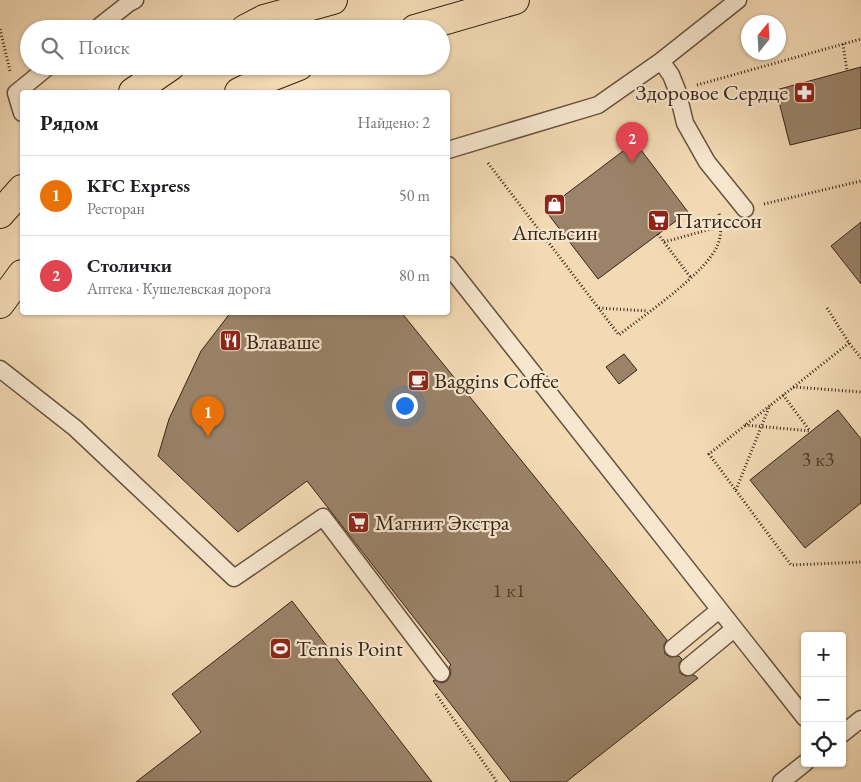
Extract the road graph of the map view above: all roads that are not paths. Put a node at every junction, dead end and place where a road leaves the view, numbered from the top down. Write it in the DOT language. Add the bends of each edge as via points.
graph roads {
  1 [pos="135,0"];
  2 [pos="333,0"];
  3 [pos="515,0"];
  4 [pos="738,0"];
  5 [pos="107,20"];
  6 [pos="262,20"];
  7 [pos="446,20"];
  8 [pos="661,61"];
  9 [pos="38,75"];
  10 [pos="158,75"];
  11 [pos="286,75"];
  12 [pos="270,86"];
  13 [pos="136,90"];
  14 [pos="249,90"];
  15 [pos="20,106"];
  16 [pos="450,149"];
  17 [pos="745,209"];
  18 [pos="450,268"];
  19 [pos="20,277"];
  20 [pos="0,304"];
  21 [pos="0,370"];
  22 [pos="719,610"];
  23 [pos="734,629"];
  24 [pos="673,648"];
  25 [pos="688,667"];
  26 [pos="441,673"];
  27 [pos="801,713"];
  28 [pos="861,719"];
  29 [pos="846,731"];
  30 [pos="801,766"];
  31 [pos="781,782"];
  1 -- 5 [label="lane"];
  2 -- 6 [label="main road"];
  3 -- 7 [label="main road"];
  4 -- 8 [label="lane"];
  8 -- 16 [label="lane" via="598,104"];
  8 -- 17 [label="lane" via="677,90 685,123 707,162"];
  9 -- 15 [label="lane" via="16,93"];
  10 -- 13 [label="main road"];
  11 -- 12 [label="main road"];
  12 -- 14 [label="main road"];
  18 -- 22 [label="lane"];
  19 -- 20 [label="main road"];
  21 -- 26 [label="lane" via="75,428 234,578 323,517"];
  22 -- 23 [label="lane"];
  22 -- 24 [label="lane"];
  23 -- 25 [label="lane"];
  23 -- 27 [label="lane"];
  28 -- 29 [label="lane"];
  30 -- 31 [label="lane"];
}
